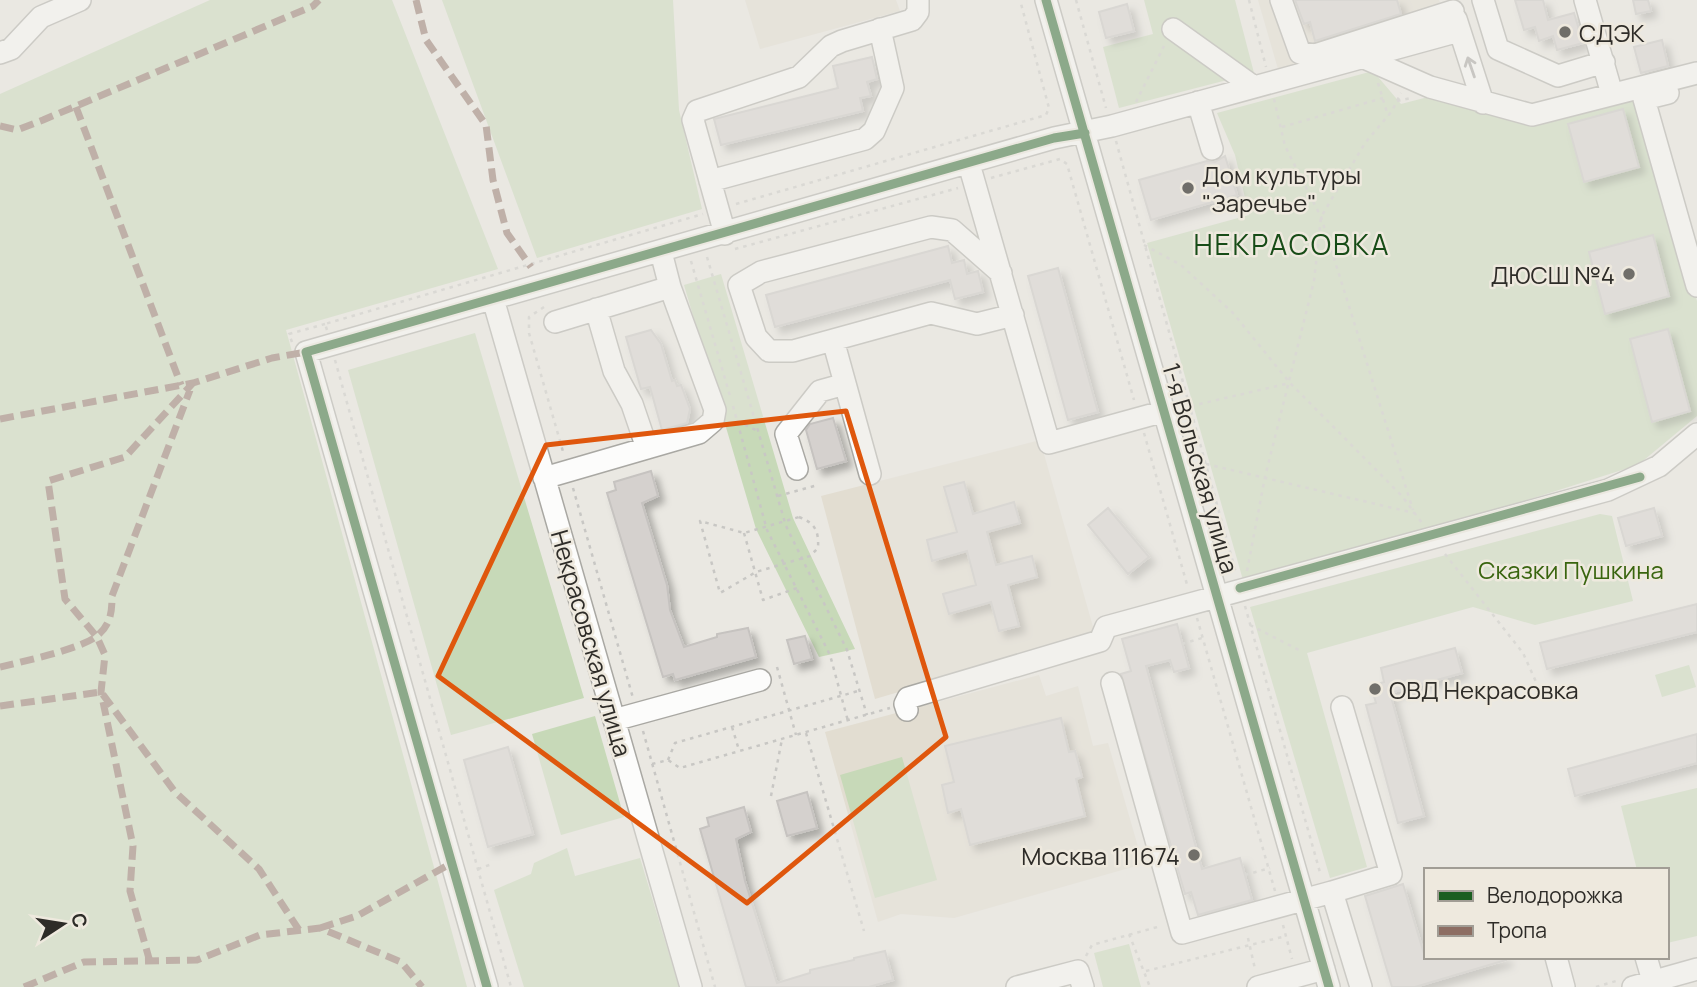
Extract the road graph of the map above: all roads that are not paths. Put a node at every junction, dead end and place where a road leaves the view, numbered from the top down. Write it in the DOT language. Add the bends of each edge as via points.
graph roads {
  1 [pos="80,0"];
  2 [pos="918,0"];
  3 [pos="1046,0"];
  4 [pos="1281,0"];
  5 [pos="1483,0"];
  6 [pos="1585,0"];
  7 [pos="1454,14"];
  8 [pos="880,29"];
  9 [pos="1172,29"];
  10 [pos="1395,48"];
  11 [pos="0,53"];
  12 [pos="1362,57"];
  13 [pos="1604,62"];
  14 [pos="1697,73"];
  15 [pos="1412,83"];
  16 [pos="1697,85"];
  17 [pos="1265,86"];
  18 [pos="1625,95"];
  19 [pos="1198,102"];
  20 [pos="1483,103"];
  21 [pos="1084,134"];
  22 [pos="1212,149"];
  23 [pos="972,174"];
  24 [pos="710,181"];
  25 [pos="729,242"];
  26 [pos="661,252"];
  27 [pos="1001,274"];
  28 [pos="1697,286"];
  29 [pos="670,287"];
  30 [pos="493,299"];
  31 [pos="596,309"];
  32 [pos="555,313"];
  33 [pos="1013,315"];
  34 [pos="833,340"];
  35 [pos="845,384"];
  36 [pos="1165,411"];
  37 [pos="1697,434"];
  38 [pos="647,448"];
  39 [pos="870,474"];
  40 [pos="795,475"];
  41 [pos="544,478"];
  42 [pos="1218,598"];
  43 [pos="768,673"];
  44 [pos="1112,682"];
  45 [pos="906,707"];
  46 [pos="1342,707"];
  47 [pos="614,720"];
  48 [pos="1329,893"];
  49 [pos="1305,900"];
  50 [pos="1557,959"];
  51 [pos="1646,959"];
  52 [pos="1697,969"];
  53 [pos="1327,978"];
  54 [pos="1080,979"];
  55 [pos="1643,984"];
  56 [pos="487,987"];
  57 [pos="691,987"];
  58 [pos="1017,987"];
  59 [pos="1259,987"];
  60 [pos="1361,987"];
  61 [pos="1564,987"];
  1 -- 11 [label="street" via="41,17 11,49"];
  2 -- 8 [label="street" via="912,20"];
  3 -- 21 [label="street, 1-я Вольская улица"];
  4 -- 7 [label="street" via="1300,53 1315,55"];
  5 -- 13 [label="street" via="1498,49 1558,76"];
  6 -- 13 [label="street"];
  7 -- 10 [label="street"];
  20 -- 7 [label="street, one-way"];
  8 -- 24 [label="street" via="831,46 799,77 697,111 693,120"];
  8 -- 24 [label="street" via="893,88 874,131 865,139"];
  9 -- 17 [label="street"];
  10 -- 12 [label="street"];
  10 -- 15 [label="street" via="1396,62"];
  12 -- 15 [label="street"];
  12 -- 17 [label="street"];
  13 -- 18 [label="street"];
  14 -- 18 [label="street"];
  15 -- 20 [label="street"];
  16 -- 28 [label="street" via="1643,99"];
  17 -- 19 [label="street"];
  18 -- 20 [label="street" via="1532,115"];
  19 -- 21 [label="street"];
  19 -- 22 [label="street"];
  21 -- 23 [label="street" via="1054,138"];
  21 -- 36 [label="street, 1-я Вольская улица"];
  23 -- 25 [label="street"];
  23 -- 27 [label="street"];
  24 -- 25 [label="street"];
  25 -- 26 [label="street"];
  26 -- 29 [label="street"];
  26 -- 30 [label="street"];
  27 -- 33 [label="street"];
  27 -- 34 [label="street" via="951,230 931,227 761,272 738,285 756,337 769,351 793,351"];
  29 -- 31 [label="street"];
  29 -- 38 [label="street" via="715,410 713,421 699,433"];
  30 -- 41 [label="street, Некрасовская улица"];
  30 -- 56 [label="street" via="306,352"];
  31 -- 32 [label="street"];
  31 -- 38 [label="street" via="614,371 632,404"];
  33 -- 34 [label="street" via="977,324 931,313"];
  33 -- 36 [label="street" via="1049,443"];
  34 -- 35 [label="street"];
  35 -- 39 [label="street"];
  35 -- 40 [label="street" via="820,391 786,434"];
  36 -- 42 [label="street, 1-я Вольская улица"];
  37 -- 42 [label="street" via="1659,466 1623,484 1240,587"];
  38 -- 41 [label="street"];
  41 -- 47 [label="street, Некрасовская улица"];
  42 -- 45 [label="street" via="1106,627 1100,641 908,698"];
  42 -- 49 [label="street, 1-я Вольская улица"];
  43 -- 47 [label="street"];
  44 -- 49 [label="street" via="1182,933"];
  46 -- 48 [label="street" via="1391,874"];
  47 -- 57 [label="street, Некрасовская улица"];
  48 -- 49 [label="street"];
  48 -- 60 [label="street"];
  49 -- 53 [label="street, 1-я Вольская улица"];
  50 -- 61 [label="street"];
  51 -- 55 [label="street"];
  52 -- 55 [label="street"];
  53 -- 59 [label="street" via="1296,976"];
  54 -- 58 [label="street"];
}
